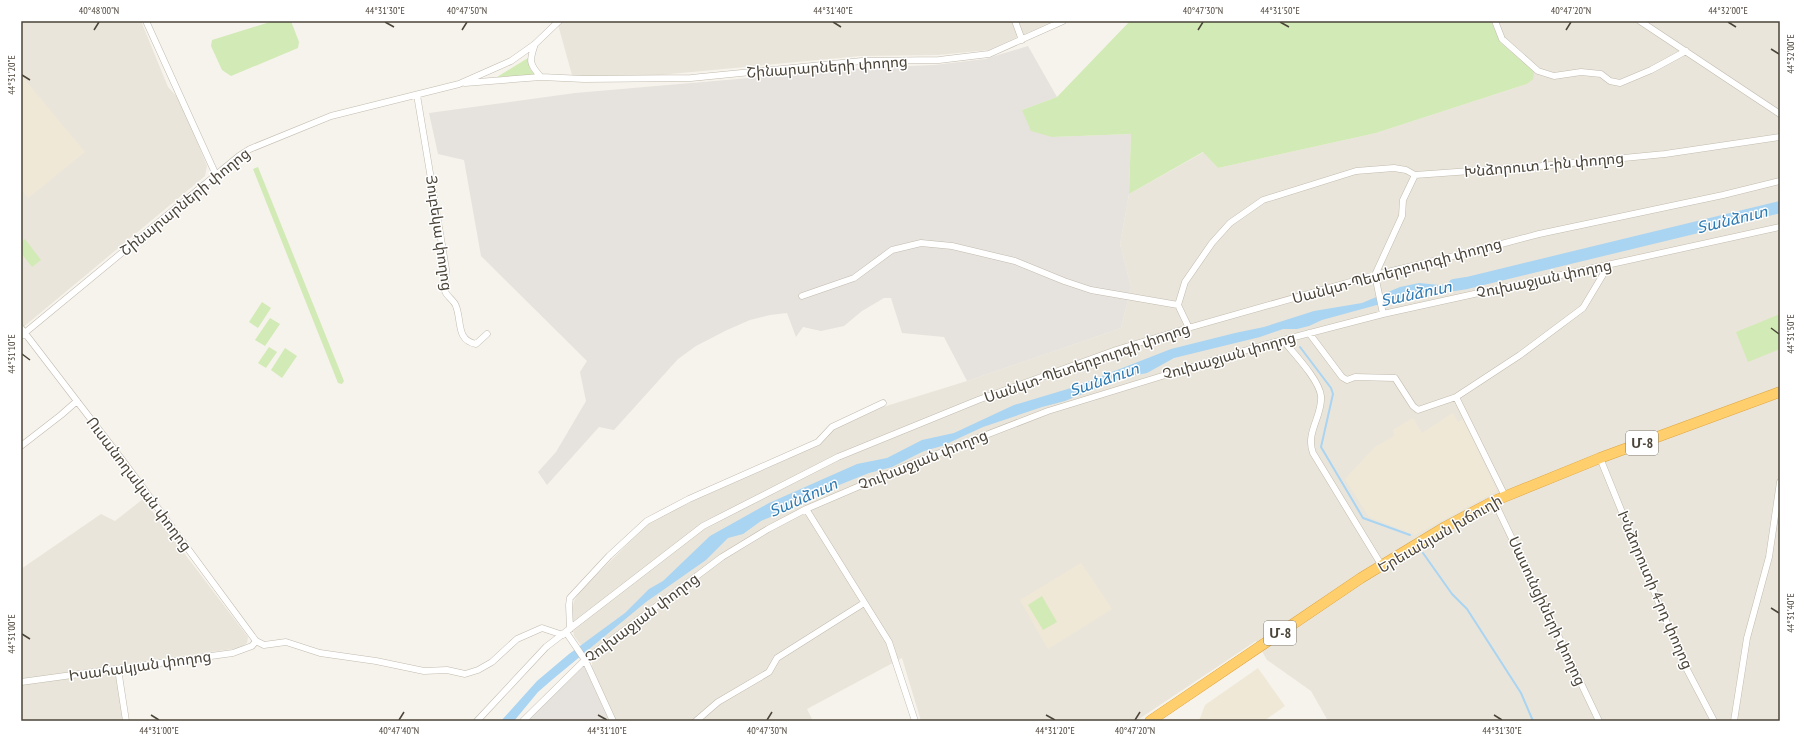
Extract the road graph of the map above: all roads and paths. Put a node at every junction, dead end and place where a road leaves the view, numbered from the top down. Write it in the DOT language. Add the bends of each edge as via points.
graph roads {
  1 [pos="146,21"];
  2 [pos="559,21"];
  3 [pos="1015,21"];
  4 [pos="1063,21"];
  5 [pos="1495,21"];
  6 [pos="1640,21"];
  7 [pos="1022,40"];
  8 [pos="535,44"];
  9 [pos="1686,51"];
  10 [pos="541,78"];
  11 [pos="459,84"];
  12 [pos="417,95"];
  13 [pos="1780,114"];
  14 [pos="1780,138"];
  15 [pos="1415,174"];
  16 [pos="216,175"];
  17 [pos="1780,181"];
  18 [pos="1780,227"];
  19 [pos="1607,265"];
  20 [pos="1375,275"];
  21 [pos="802,296"];
  22 [pos="1178,305"];
  23 [pos="1383,312"];
  24 [pos="1189,328"];
  25 [pos="22,332"];
  26 [pos="1309,333"];
  27 [pos="487,334"];
  28 [pos="1283,340"];
  29 [pos="1780,392"];
  30 [pos="1456,397"];
  31 [pos="77,401"];
  32 [pos="883,403"];
  33 [pos="21,446"];
  34 [pos="1600,458"];
  35 [pos="1780,482"];
  36 [pos="1779,493"];
  37 [pos="1505,496"];
  38 [pos="1494,501"];
  39 [pos="806,509"];
  40 [pos="1382,566"];
  41 [pos="864,602"];
  42 [pos="566,632"];
  43 [pos="256,641"];
  44 [pos="584,658"];
  45 [pos="118,669"];
  46 [pos="21,682"];
  47 [pos="126,721"];
  48 [pos="477,721"];
  49 [pos="523,721"];
  50 [pos="613,721"];
  51 [pos="696,721"];
  52 [pos="915,721"];
  53 [pos="1150,721"];
  54 [pos="1599,721"];
  55 [pos="1714,721"];
  56 [pos="1734,721"];
  1 -- 16 [label="street"];
  2 -- 8 [label="street"];
  3 -- 7 [label="street"];
  4 -- 7 [label="street, Շինարարների փողոց"];
  5 -- 9 [label="street" via="1502,39 1538,71 1554,76 1581,72 1601,74 1610,81 1620,83"];
  6 -- 9 [label="street"];
  7 -- 10 [label="street, Շինարարների փողոց" via="989,54 939,60 862,61 691,78"];
  8 -- 10 [label="street" via="531,63"];
  8 -- 11 [label="street" via="511,61"];
  9 -- 13 [label="street"];
  10 -- 11 [label="street, Շինարարների փողոց"];
  11 -- 12 [label="street, Շինարարների փողոց"];
  12 -- 16 [label="street, Շինարարների փողոց" via="331,116 250,149"];
  12 -- 27 [label="street, Յուբեկա փողոց" via="446,269 445,291 456,304 463,336 468,342 476,344"];
  14 -- 15 [label="street, Խնձորուտ 1-ին փողոց" via="1665,154 1541,166"];
  15 -- 20 [label="street" via="1403,200 1402,216"];
  15 -- 22 [label="street" via="1394,168 1356,171 1263,200 1230,223 1212,243 1185,282"];
  16 -- 25 [label="street, Շինարարների փողոց"];
  17 -- 20 [label="street, Սանկտ-Պետերբուրգի փողոց" via="1539,234"];
  18 -- 19 [label="street, Չուխաջյան փողոց"];
  19 -- 23 [label="street, Չուխաջյան փողոց"];
  19 -- 30 [label="street" via="1583,308 1520,355"];
  20 -- 23 [label="street"];
  20 -- 24 [label="street, Սանկտ-Պետերբուրգի փողոց"];
  21 -- 22 [label="street" via="854,278 892,250 921,243 952,246 1015,261 1091,290"];
  22 -- 24 [label="street"];
  23 -- 26 [label="street, Չուխաջյան փողոց"];
  24 -- 42 [label="street, Սանկտ-Պետերբուրգի փողոց" via="1116,350 985,398 838,457 703,526"];
  25 -- 31 [label="street, Ուսանողական փողոց"];
  26 -- 28 [label="street, Չուխաջյան փողոց"];
  26 -- 30 [label="street" via="1342,377 1347,380 1356,377 1395,378 1418,410"];
  28 -- 39 [label="street, Չուխաջյան փողոց" via="1048,411 911,464"];
  28 -- 40 [label="street" via="1316,382 1321,394 1310,442 1314,452"];
  29 -- 34 [label="highway, Երեւանյան խճուղի / Մ-8"];
  30 -- 37 [label="street"];
  31 -- 33 [label="street"];
  31 -- 43 [label="street, Ուսանողական փողոց"];
  32 -- 42 [label="street" via="832,427 818,442 689,499 646,521 570,598"];
  34 -- 37 [label="highway, Երեւանյան խճուղի / Մ-8"];
  34 -- 55 [label="street, Խնձորուտի 4-րդ փողոց" via="1682,660"];
  35 -- 36 [label="street"];
  36 -- 56 [label="street" via="1769,557 1747,638"];
  37 -- 38 [label="highway, Երեւանյան խճուղի / Մ-8"];
  38 -- 40 [label="highway, Երեւանյան խճուղի / Մ-8" via="1445,527"];
  38 -- 54 [label="street, Սասունցիների փողոց"];
  39 -- 41 [label="street"];
  39 -- 44 [label="street, Չուխաջյան փողոց" via="768,528 722,557"];
  40 -- 53 [label="highway, Երեւանյան խճուղի / Մ-8"];
  41 -- 51 [label="street" via="777,658 769,672 718,702"];
  41 -- 52 [label="street" via="889,642"];
  42 -- 43 [label="street" via="542,628 517,639 492,662 465,674 447,670 424,672 376,661 320,653 286,642 264,645"];
  42 -- 44 [label="street"];
  42 -- 48 [label="street, Սանկտ-Պետերբուրգի փողոց" via="546,646"];
  43 -- 45 [label="street, Իսահակյան փողոց" via="252,646 233,653"];
  44 -- 49 [label="street, Չուխաջյան փողոց"];
  44 -- 50 [label="street"];
  45 -- 46 [label="street, Իսահակյան փողոց"];
  45 -- 47 [label="street"];
}
